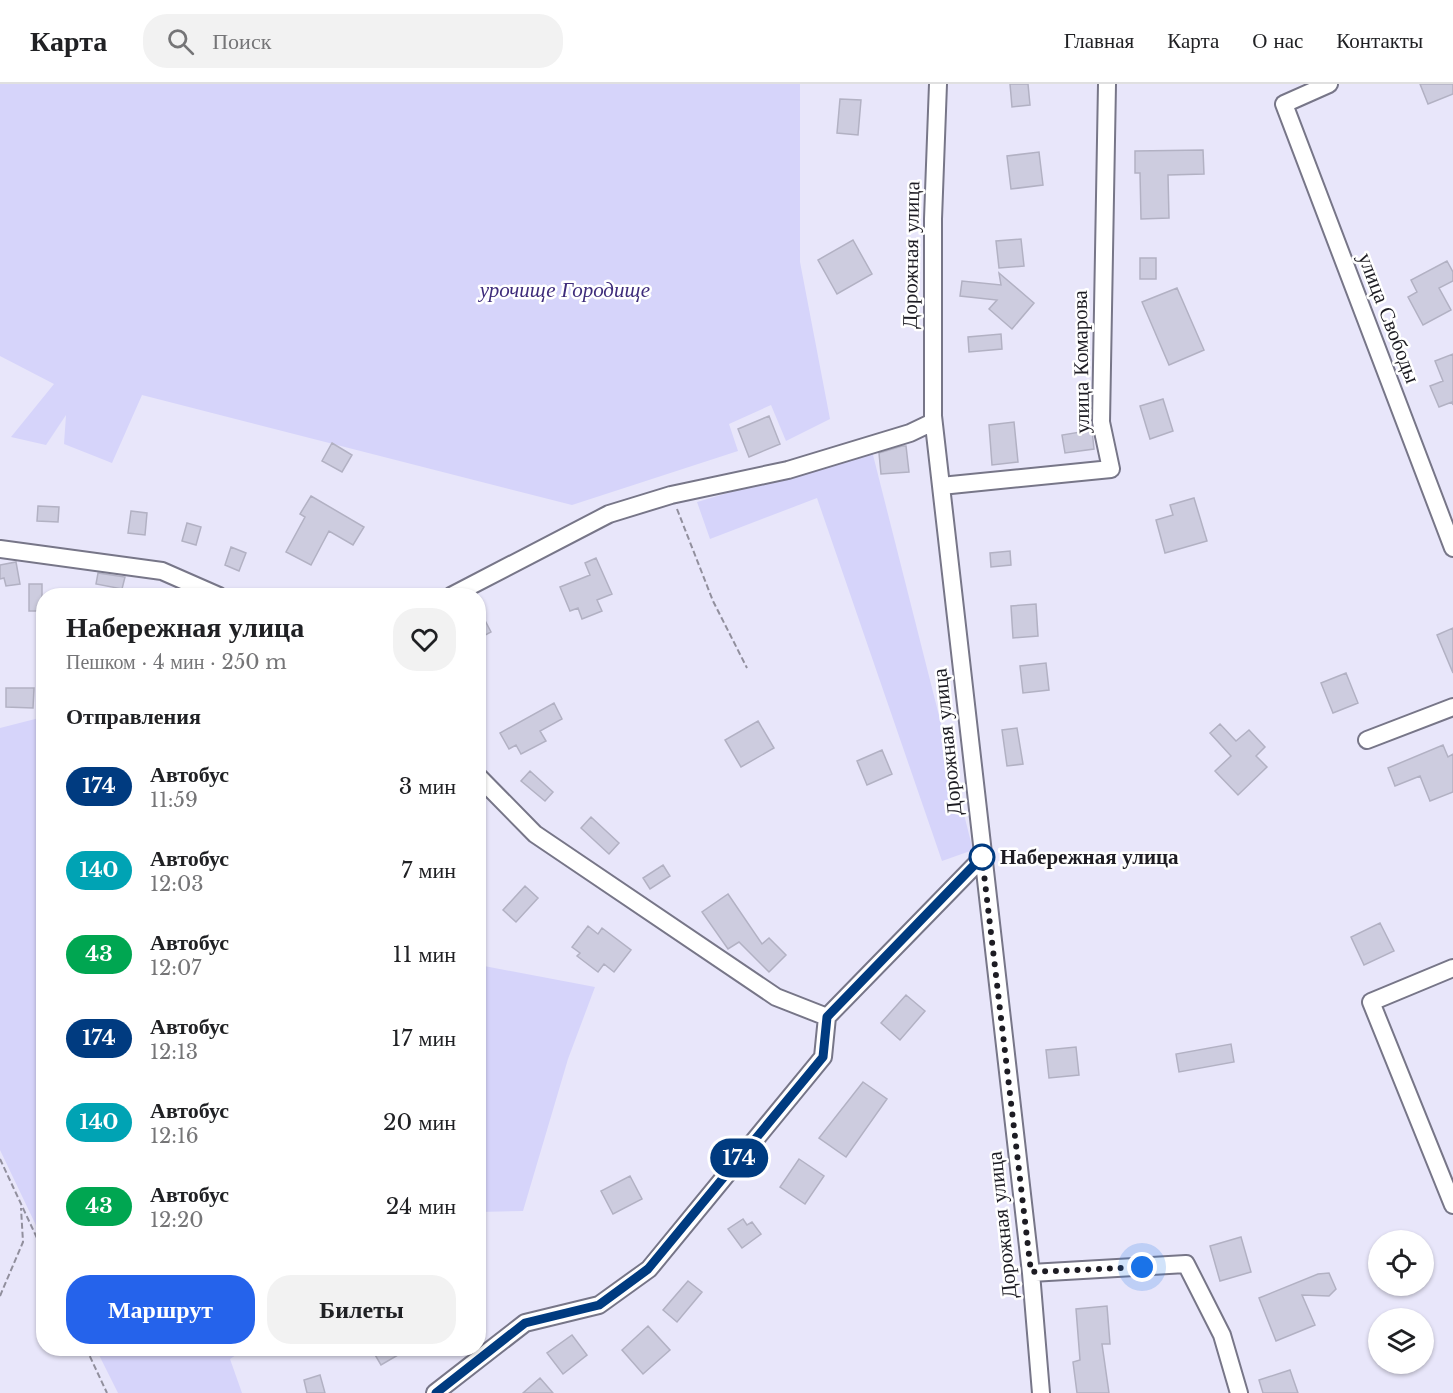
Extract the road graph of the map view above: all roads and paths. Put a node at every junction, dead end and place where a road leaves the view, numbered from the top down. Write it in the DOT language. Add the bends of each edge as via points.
graph roads {
  1 [pos="938,84"];
  2 [pos="1107,84"];
  3 [pos="1329,84"];
  4 [pos="933,422"];
  5 [pos="941,486"];
  6 [pos="671,495"];
  7 [pos="1453,548"];
  8 [pos="0,549"];
  9 [pos="201,588"];
  10 [pos="466,588"];
  11 [pos="747,668"];
  12 [pos="1453,707"];
  13 [pos="1367,740"];
  14 [pos="486,784"];
  15 [pos="982,857"];
  16 [pos="1453,968"];
  17 [pos="827,1017"];
  18 [pos="0,1159"];
  19 [pos="21,1203"];
  20 [pos="1453,1205"];
  21 [pos="36,1236"];
  22 [pos="1031,1272"];
  23 [pos="0,1296"];
  24 [pos="486,1353"];
  25 [pos="91,1356"];
  26 [pos="483,1356"];
  27 [pos="107,1393"];
  28 [pos="435,1393"];
  29 [pos="1041,1393"];
  30 [pos="1239,1393"];
  1 -- 4 [label="street, Дорожная улица" via="933,219"];
  2 -- 5 [label="street, улица Комарова" via="1101,422 1111,469"];
  3 -- 7 [label="street, улица Свободы" via="1284,104"];
  4 -- 5 [label="street, Дорожная улица"];
  4 -- 6 [label="street" via="910,433 789,470"];
  5 -- 15 [label="street, Дорожная улица"];
  6 -- 10 [label="street" via="609,514"];
  6 -- 11 [label="path" via="713,601"];
  8 -- 9 [label="street" via="162,571"];
  12 -- 13 [label="street"];
  14 -- 17 [label="street" via="535,834 776,997"];
  15 -- 17 [label="street"];
  15 -- 22 [label="street, Дорожная улица"];
  16 -- 20 [label="street" via="1371,1002"];
  17 -- 24 [label="street" via="823,1057 648,1269 599,1305 525,1323"];
  18 -- 19 [label="path"];
  19 -- 21 [label="path"];
  19 -- 23 [label="path" via="23,1242"];
  22 -- 29 [label="street, Дорожная улица"];
  22 -- 30 [label="street" via="1186,1264 1222,1335"];
  25 -- 27 [label="path"];
  26 -- 28 [label="street"];
}
